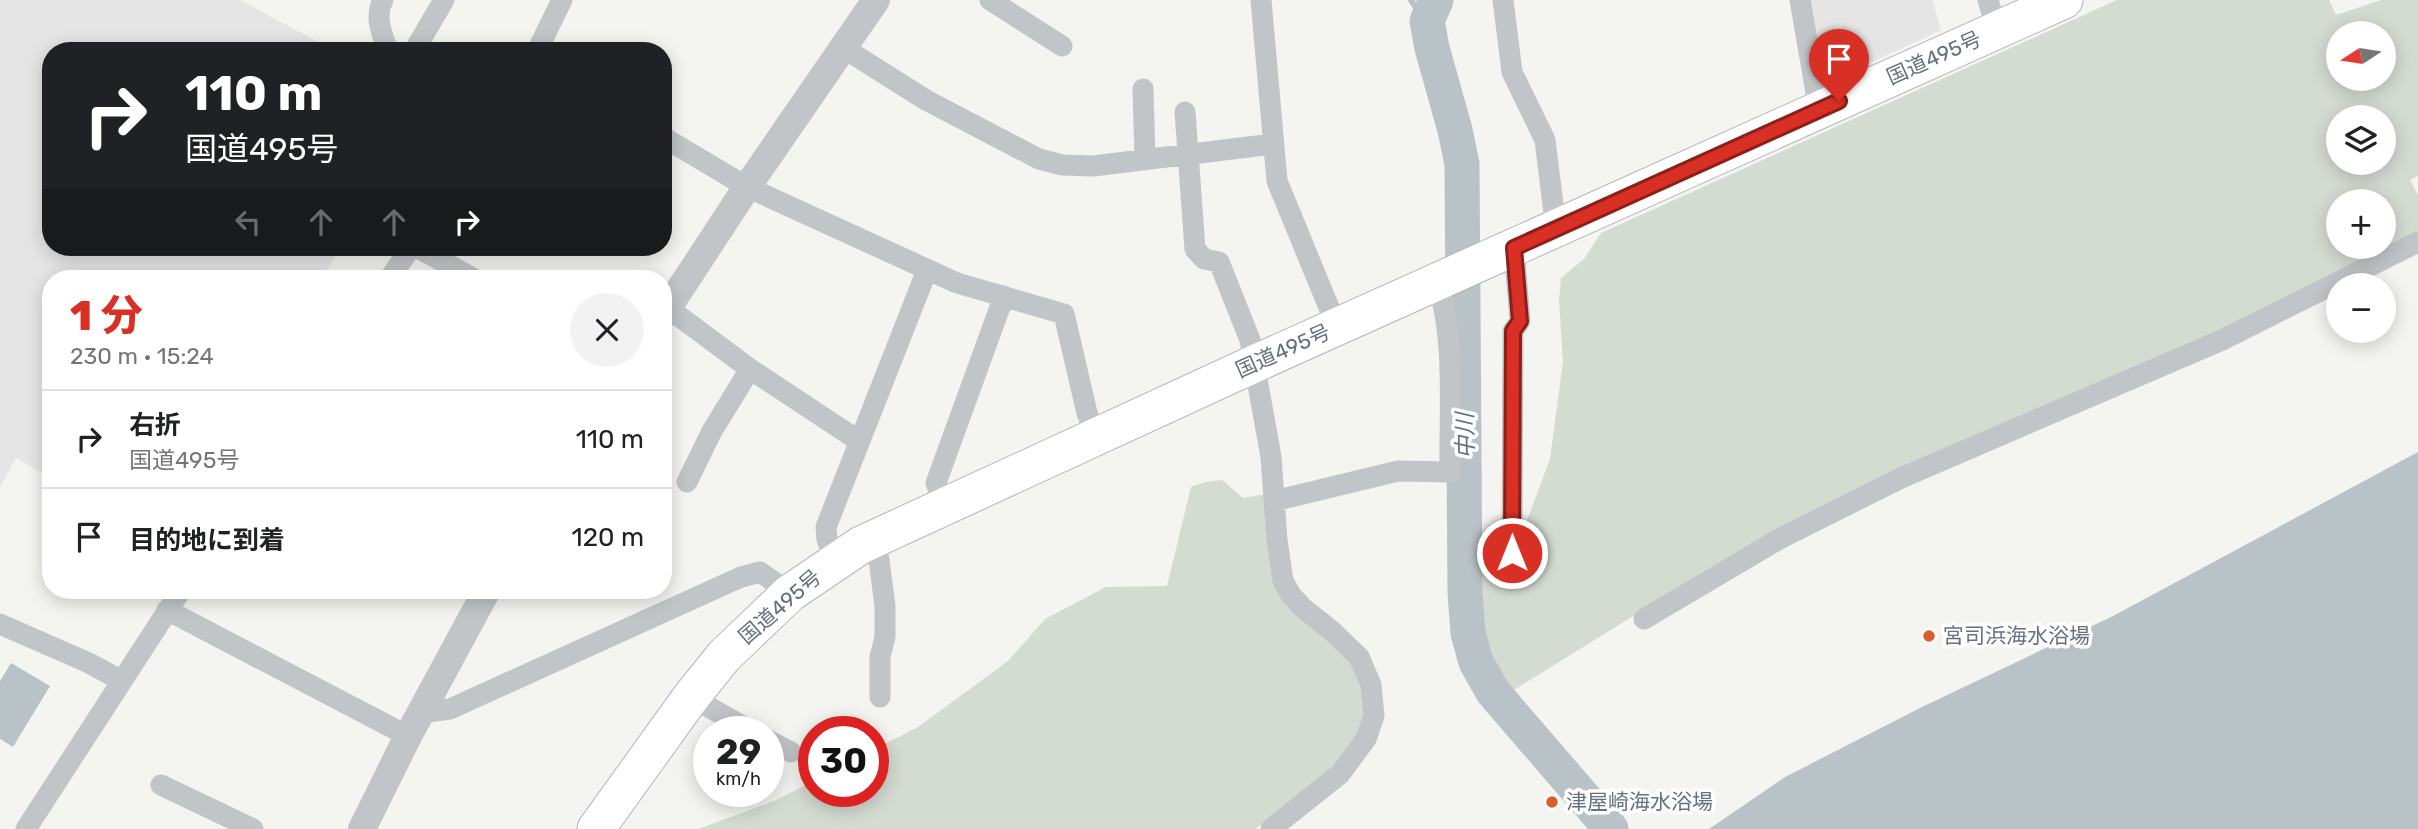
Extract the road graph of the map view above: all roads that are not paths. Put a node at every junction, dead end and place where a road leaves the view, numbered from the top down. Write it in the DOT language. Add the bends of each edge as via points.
graph roads {
  1 [pos="383,0"];
  2 [pos="443,0"];
  3 [pos="562,0"];
  4 [pos="876,0"];
  5 [pos="990,0"];
  6 [pos="1261,0"];
  7 [pos="1503,0"];
  8 [pos="1800,0"];
  9 [pos="2064,0"];
  10 [pos="1992,15"];
  11 [pos="385,42"];
  12 [pos="419,42"];
  13 [pos="541,42"];
  14 [pos="1062,46"];
  15 [pos="842,47"];
  16 [pos="1143,89"];
  17 [pos="1819,110"];
  18 [pos="1185,113"];
  19 [pos="672,142"];
  20 [pos="1273,144"];
  21 [pos="1187,155"];
  22 [pos="1145,160"];
  23 [pos="747,187"];
  24 [pos="1556,229"];
  25 [pos="2418,242"];
  26 [pos="1514,248"];
  27 [pos="430,256"];
  28 [pos="458,270"];
  29 [pos="927,270"];
  30 [pos="1457,273"];
  31 [pos="1004,296"];
  32 [pos="672,303"];
  33 [pos="672,316"];
  34 [pos="1337,327"];
  35 [pos="1254,364"];
  36 [pos="750,369"];
  37 [pos="1097,437"];
  38 [pos="859,441"];
  39 [pos="687,482"];
  40 [pos="1275,501"];
  41 [pos="944,505"];
  42 [pos="876,537"];
  43 [pos="1512,553"];
  44 [pos="834,561"];
  45 [pos="790,593"];
  46 [pos="175,599"];
  47 [pos="482,599"];
  48 [pos="167,610"];
  49 [pos="1644,619"];
  50 [pos="0,624"];
  51 [pos="122,681"];
  52 [pos="691,697"];
  53 [pos="880,697"];
  54 [pos="725,716"];
  55 [pos="414,724"];
  56 [pos="784,748"];
  57 [pos="791,752"];
  58 [pos="161,785"];
  59 [pos="26,829"];
  60 [pos="253,829"];
  61 [pos="362,829"];
  62 [pos="596,829"];
  63 [pos="1271,829"];
  1 -- 11 [label="street" via="379,22"];
  2 -- 12 [label="street"];
  3 -- 13 [label="street"];
  4 -- 15 [label="street"];
  5 -- 14 [label="street"];
  6 -- 20 [label="street"];
  7 -- 24 [label="street" via="1512,72 1545,140"];
  8 -- 17 [label="street"];
  9 -- 10 [label="highway, 国道495号"];
  10 -- 17 [label="highway, 国道495号"];
  15 -- 22 [label="street" via="926,100 1039,159 1093,166"];
  15 -- 23 [label="street"];
  16 -- 22 [label="street"];
  17 -- 24 [label="highway, 国道495号"];
  18 -- 21 [label="street"];
  19 -- 23 [label="street"];
  20 -- 21 [label="street"];
  20 -- 34 [label="street" via="1277,181"];
  21 -- 22 [label="street"];
  21 -- 35 [label="street" via="1195,249 1204,259 1219,262 1250,340"];
  23 -- 29 [label="street"];
  23 -- 32 [label="street"];
  24 -- 26 [label="highway, 国道495号"];
  25 -- 49 [label="street" via="2222,341 1901,478 1782,538"];
  26 -- 30 [label="highway, 国道495号"];
  26 -- 43 [label="street" via="1520,321 1513,331"];
  27 -- 28 [label="street"];
  29 -- 31 [label="street"];
  29 -- 38 [label="street"];
  30 -- 34 [label="highway, 国道495号"];
  30 -- 40 [label="street" via="1445,306 1450,472 1398,471"];
  31 -- 37 [label="street" via="1064,314"];
  31 -- 41 [label="street" via="936,483"];
  33 -- 36 [label="street"];
  34 -- 35 [label="highway, 国道495号"];
  35 -- 37 [label="highway, 国道495号"];
  35 -- 40 [label="street"];
  36 -- 38 [label="street"];
  36 -- 39 [label="street"];
  37 -- 41 [label="highway, 国道495号"];
  38 -- 44 [label="street" via="826,527"];
  40 -- 63 [label="street" via="1283,581 1303,608 1359,657 1371,685 1374,716 1366,739 1340,774"];
  41 -- 42 [label="highway, 国道495号"];
  42 -- 44 [label="highway, 国道495号"];
  42 -- 53 [label="street" via="885,637"];
  44 -- 45 [label="highway, 国道495号"];
  45 -- 52 [label="highway, 国道495号" via="724,656"];
  45 -- 55 [label="street" via="760,572 741,577"];
  46 -- 48 [label="street"];
  47 -- 55 [label="street"];
  48 -- 51 [label="street"];
  48 -- 55 [label="street"];
  50 -- 51 [label="street"];
  51 -- 59 [label="street"];
  52 -- 54 [label="street"];
  52 -- 62 [label="highway, 国道495号"];
  55 -- 61 [label="street"];
  56 -- 57 [label="street"];
  58 -- 60 [label="street"];
}
